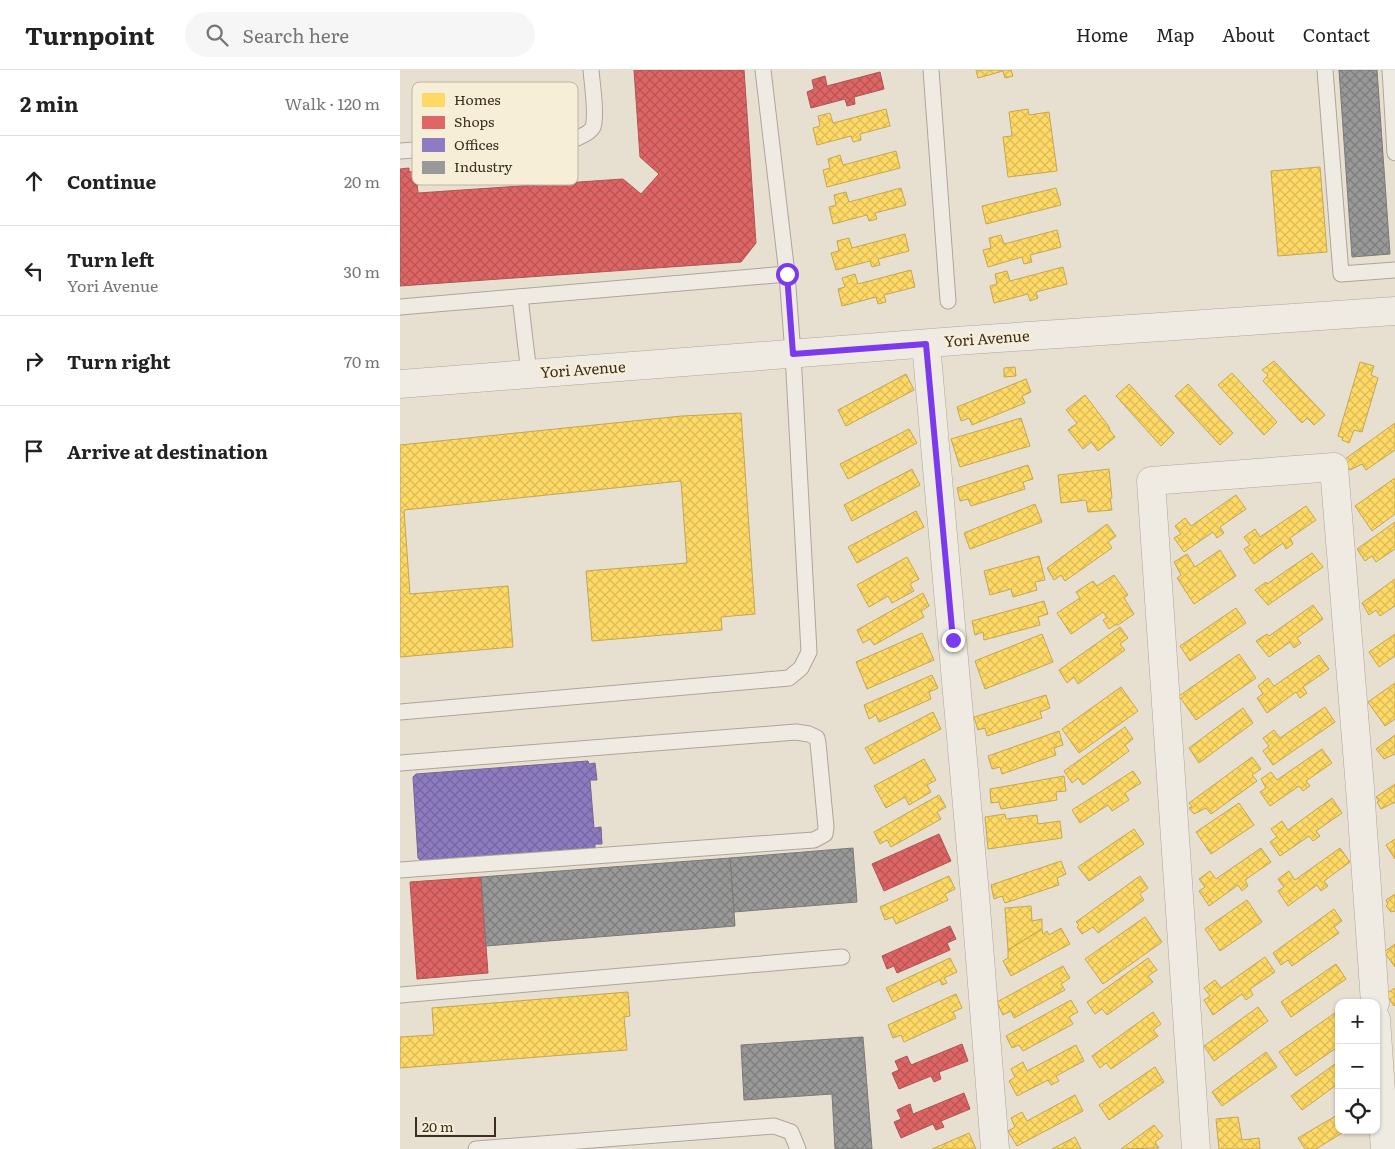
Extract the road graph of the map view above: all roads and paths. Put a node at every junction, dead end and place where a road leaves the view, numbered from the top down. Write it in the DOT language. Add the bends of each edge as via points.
graph roads {
  1 [pos="591,70"];
  2 [pos="764,70"];
  3 [pos="931,70"];
  4 [pos="1325,70"];
  5 [pos="1390,70"];
  6 [pos="578,138"];
  7 [pos="1395,153"];
  8 [pos="1395,270"];
  9 [pos="787,274"];
  10 [pos="520,297"];
  11 [pos="948,301"];
  12 [pos="400,307"];
  13 [pos="1395,311"];
  14 [pos="926,344"];
  15 [pos="793,354"];
  16 [pos="529,374"];
  17 [pos="400,384"];
  18 [pos="400,712"];
  19 [pos="400,763"];
  20 [pos="400,870"];
  21 [pos="842,957"];
  22 [pos="400,995"];
  23 [pos="1375,999"];
  24 [pos="1378,1044"];
  25 [pos="476,1149"];
  26 [pos="798,1149"];
  27 [pos="995,1149"];
  28 [pos="1196,1149"];
  29 [pos="1385,1149"];
  1 -- 6 [label="lane" via="593,127"];
  2 -- 9 [label="lane"];
  3 -- 11 [label="lane"];
  4 -- 8 [label="lane" via="1341,274"];
  5 -- 7 [label="lane"];
  9 -- 10 [label="lane"];
  9 -- 15 [label="lane"];
  10 -- 12 [label="lane"];
  10 -- 16 [label="lane"];
  13 -- 14 [label="street, Yori Avenue"];
  14 -- 15 [label="street, Yori Avenue"];
  14 -- 27 [label="street"];
  15 -- 16 [label="street, Yori Avenue"];
  15 -- 18 [label="lane" via="809,652 800,668 789,678"];
  16 -- 17 [label="street, Yori Avenue"];
  19 -- 20 [label="lane" via="796,732 817,738 826,827 825,834 814,840"];
  21 -- 22 [label="lane"];
  23 -- 28 [label="street" via="1334,467 1151,481"];
  24 -- 29 [label="street"];
  25 -- 26 [label="lane" via="774,1126 791,1132"];
}
